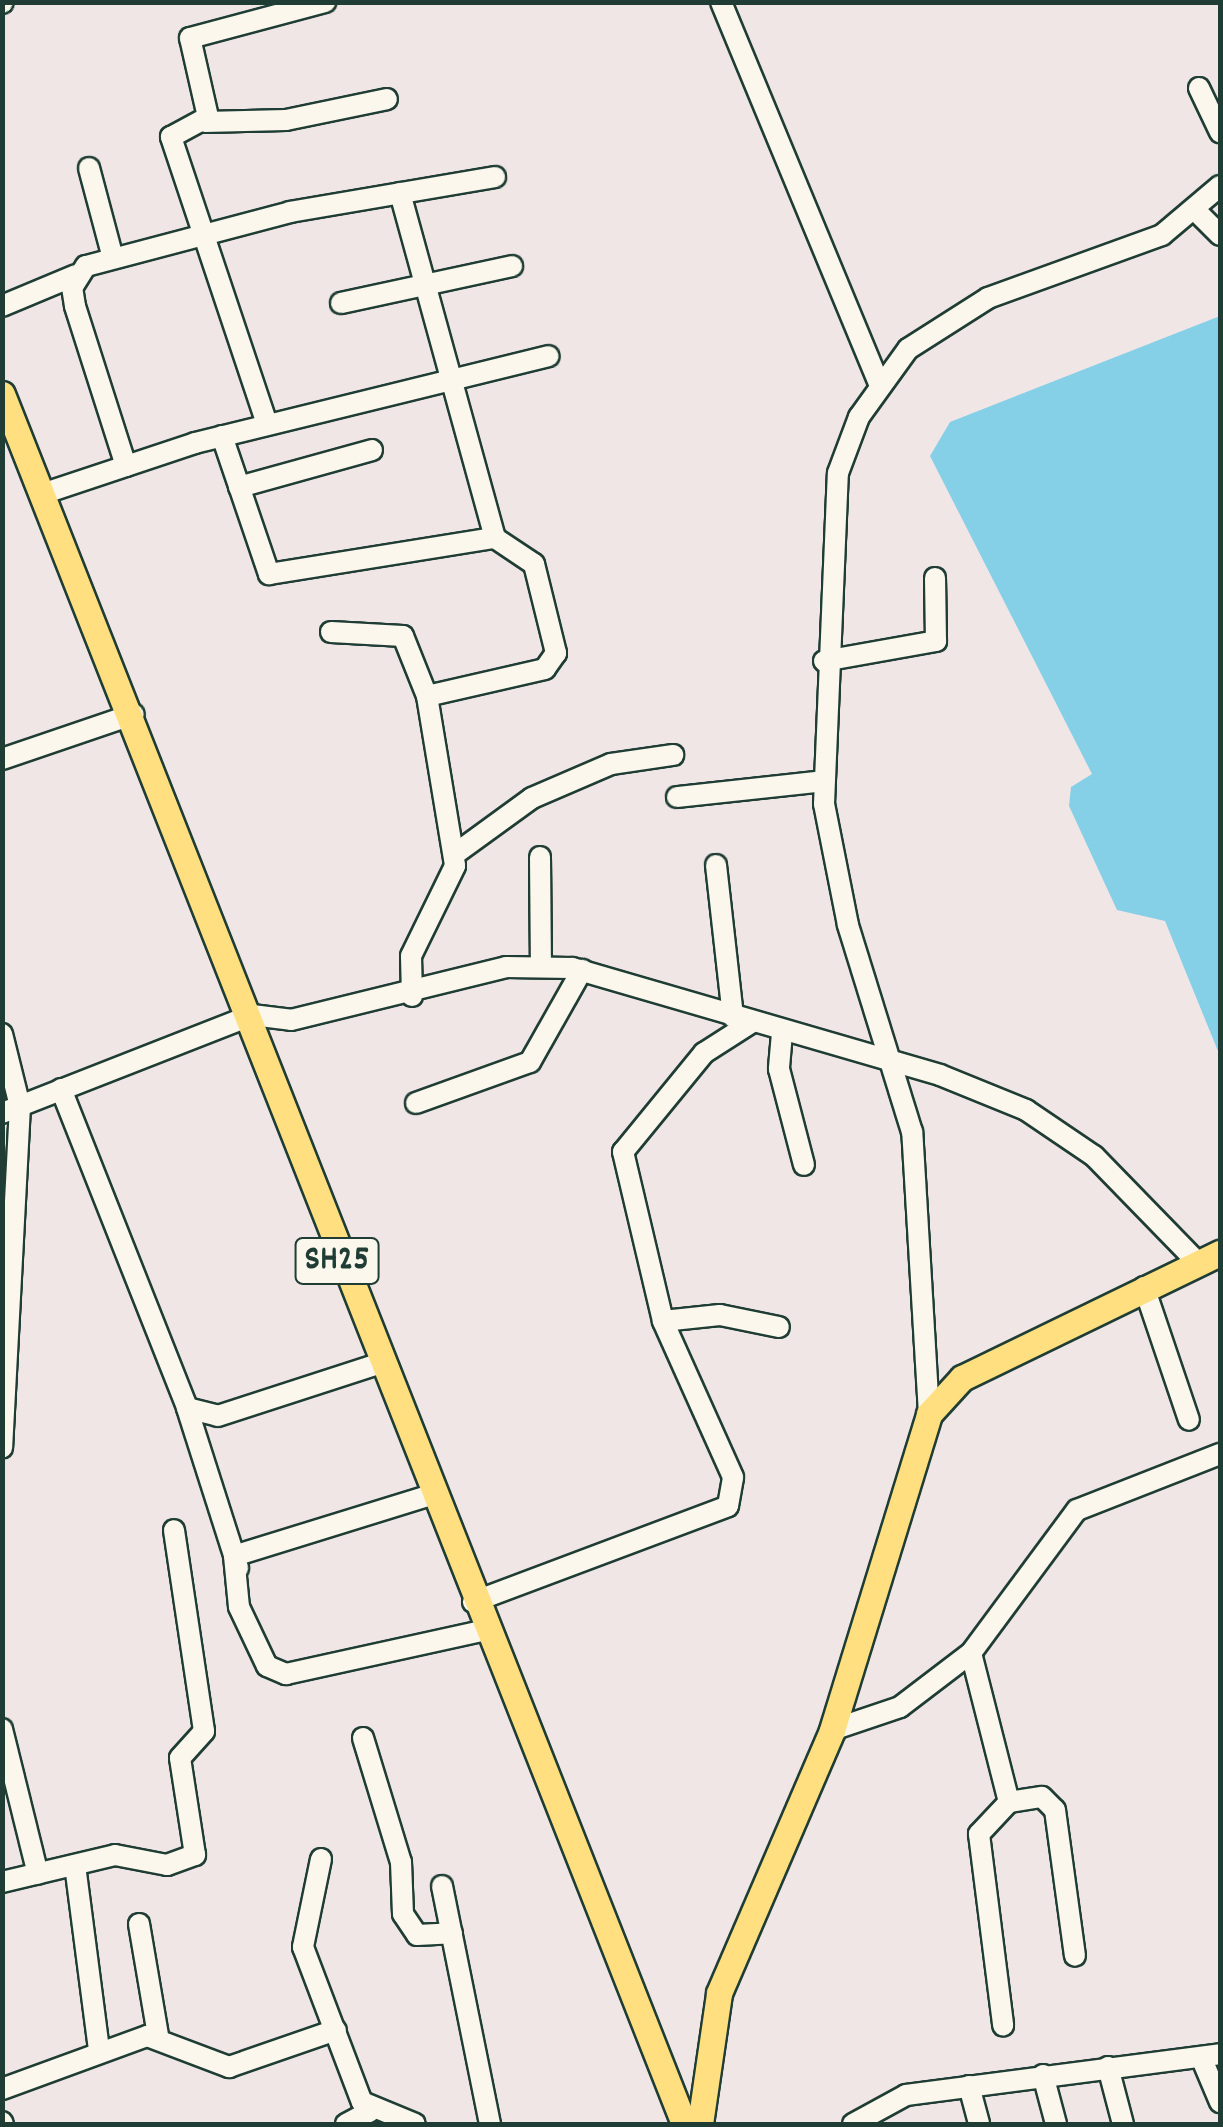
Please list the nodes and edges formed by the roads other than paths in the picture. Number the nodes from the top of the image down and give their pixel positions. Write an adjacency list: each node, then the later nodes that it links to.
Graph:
1 (325, 2): 5 (street)
2 (722, 2): 22 (street)
3 (1198, 88): 6 (street)
4 (387, 98): 5 (street)
5 (204, 122): 13 (street)
6 (1220, 132)
7 (89, 168): 14 (street)
8 (495, 177): 10 (street)
9 (1220, 186): 11 (street)
10 (400, 192): 13 (street); 17 (street)
11 (1196, 211): 12 (street); 22 (street)
12 (1220, 235)
13 (209, 240): 14 (street); 24 (street)
14 (114, 258): 16 (street)
15 (512, 266): 17 (street)
16 (76, 274): 19 (street); 27 (street)
17 (425, 288): 18 (street); 21 (street)
18 (342, 303)
19 (2, 306)
20 (548, 356): 21 (street)
21 (450, 380): 24 (street); 30 (street)
22 (880, 385): 33 (street)
23 (2, 394): 29 (main road, SH25)
24 (267, 424): 25 (street)
25 (222, 436): 27 (street); 28 (street)
26 (372, 450): 28 (street)
27 (126, 466): 29 (street)
28 (238, 487): 30 (street)
29 (45, 493): 35 (main road, SH25)
30 (495, 538): 34 (street)
31 (935, 578): 33 (street)
32 (331, 632): 34 (street)
33 (824, 662): 38 (street)
34 (427, 696): 40 (street)
35 (134, 714): 37 (street); 46 (main road, SH25)
36 (673, 756): 40 (street)
37 (2, 759)
38 (824, 781): 39 (street); 50 (street)
39 (676, 797)
40 (455, 854): 45 (street)
41 (540, 857): 43 (street)
42 (716, 865): 47 (street)
43 (541, 966): 44 (street); 45 (street)
44 (582, 970): 47 (street); 52 (street)
45 (412, 996): 46 (street)
46 (252, 1015): 51 (street); 60 (main road, SH25)
47 (742, 1020): 48 (street); 57 (street)
48 (782, 1032): 50 (street); 54 (street)
49 (2, 1034): 53 (street)
50 (892, 1062): 55 (street); 62 (street)
51 (61, 1089): 53 (street); 61 (street)
52 (416, 1103)
53 (11, 1109): 59 (street)
54 (804, 1165)
55 (1209, 1258): 56 (main road)
56 (1144, 1287): 62 (main road); 63 (street)
57 (663, 1321): 58 (street); 71 (street)
58 (779, 1327)
59 (7, 1351): 64 (street)
60 (378, 1364): 61 (street); 67 (main road, SH25)
61 (188, 1408): 69 (street)
62 (928, 1414): 75 (main road)
63 (1189, 1420)
64 (3, 1440): 65 (street)
65 (2, 1448)
66 (1220, 1454): 73 (street)
67 (431, 1495): 69 (street); 71 (main road, SH25)
68 (174, 1530): 79 (street)
69 (234, 1556): 70 (street); 72 (street)
70 (242, 1583)
71 (473, 1602): 72 (main road, SH25)
72 (486, 1630): 100 (main road, SH25)
73 (971, 1653): 75 (street); 77 (street)
74 (2, 1730): 80 (street)
75 (832, 1730): 101 (main road)
76 (363, 1738): 84 (street)
77 (1009, 1802): 85 (street); 86 (street)
78 (322, 1859): 87 (street)
79 (75, 1864): 80 (street); 89 (street)
80 (38, 1874): 81 (street)
81 (2, 1882)
82 (442, 1886): 84 (street)
83 (139, 1924): 88 (street)
84 (452, 1933): 99 (street)
85 (1075, 1956)
86 (1003, 2025)
87 (336, 2030): 88 (street); 96 (street)
88 (158, 2035): 89 (street)
89 (99, 2050): 94 (street)
90 (1211, 2055): 91 (street); 95 (street)
91 (1108, 2067): 92 (street); 105 (street)
92 (1043, 2076): 93 (street); 104 (street)
93 (969, 2086): 102 (street); 103 (street)
94 (2, 2089)
95 (1220, 2102)
96 (370, 2111): 97 (street); 98 (street)
97 (346, 2124)
98 (414, 2124)
99 (490, 2124)
100 (684, 2124)
101 (700, 2124)
102 (853, 2124)
103 (979, 2124)
104 (1056, 2124)
105 (1123, 2124)

